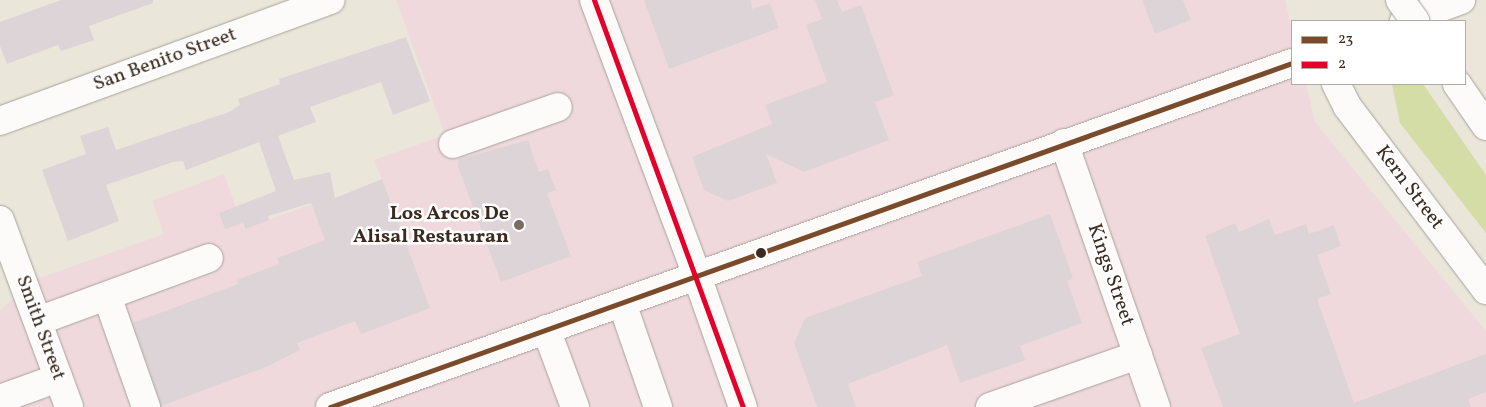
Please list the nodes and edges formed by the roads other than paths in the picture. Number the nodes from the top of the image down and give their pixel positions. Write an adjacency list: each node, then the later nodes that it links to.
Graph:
1 (331, 0): 11 (main road, San Benito Street)
2 (594, 0): 17 (main road)
3 (1400, 0): 6 (main road, bridge)
4 (1460, 0): 5 (main road)
5 (1407, 20)
6 (1414, 20)
7 (1291, 63): 13 (main road)
8 (1336, 85): 18 (main road, Kern Street)
9 (1459, 85): 12 (main road)
10 (558, 106): 14 (main road)
11 (0, 120)
12 (1486, 126)
13 (1064, 143): 17 (main road); 23 (main road, Kings Street)
14 (454, 144)
15 (0, 220): 21 (main road, Smith Street)
16 (210, 258): 19 (main road)
17 (697, 276): 20 (main road); 31 (main road)
18 (1486, 290)
19 (107, 296): 21 (main road); 28 (main road)
20 (622, 302): 22 (main road); 30 (main road)
21 (38, 322): 24 (main road, Smith Street)
22 (546, 329): 26 (main road); 29 (main road)
23 (1138, 355): 32 (main road); 33 (main road, Kings Street)
24 (58, 378): 25 (main road); 27 (main road, Smith Street)
25 (0, 399)
26 (334, 406)
27 (69, 407)
28 (146, 407)
29 (574, 407)
30 (658, 407)
31 (743, 407)
32 (990, 407)
33 (1156, 407)

